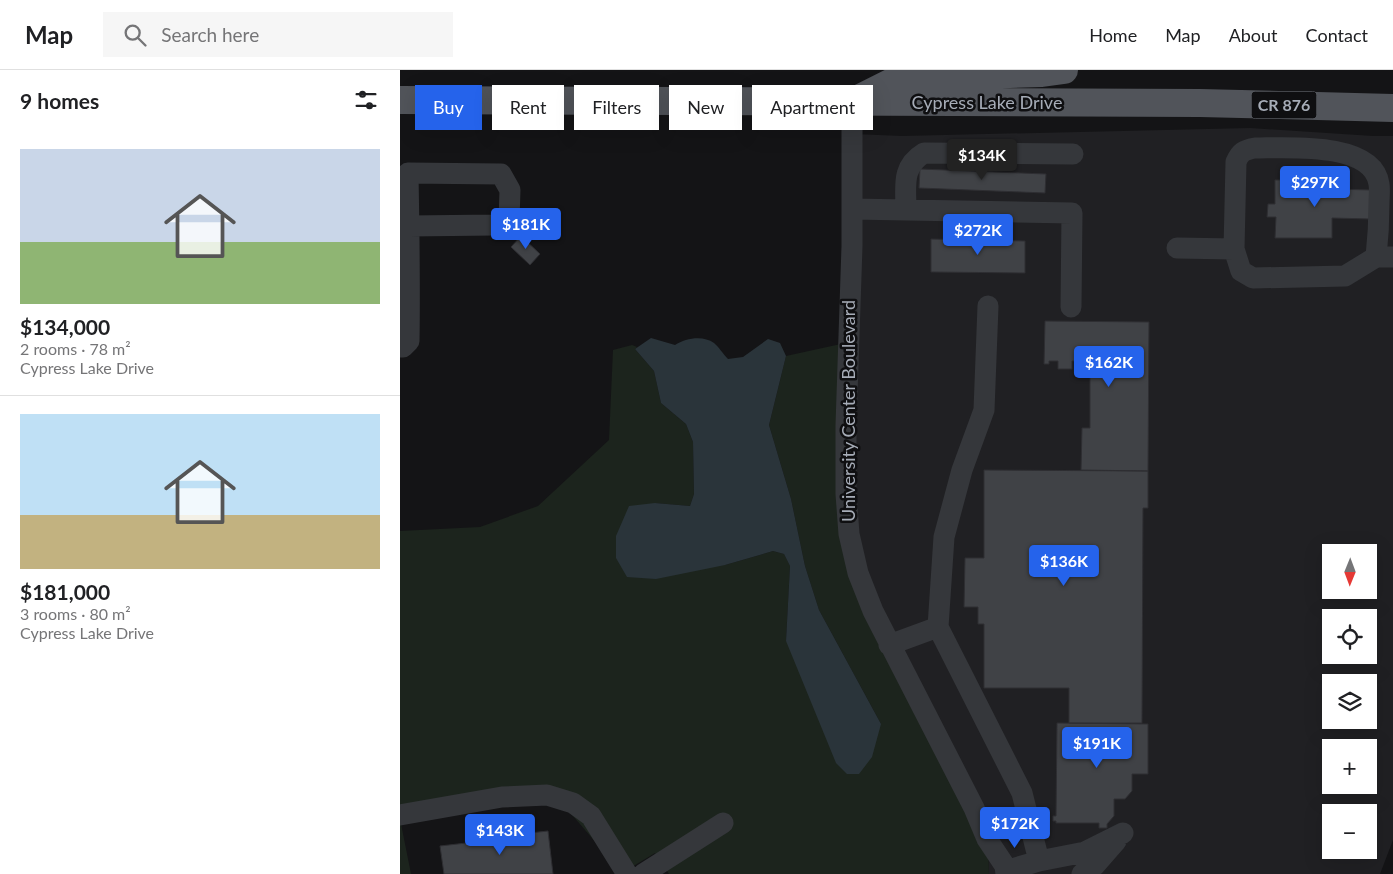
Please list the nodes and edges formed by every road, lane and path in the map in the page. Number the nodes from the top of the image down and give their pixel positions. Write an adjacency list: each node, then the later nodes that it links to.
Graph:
1 (1064, 70): 2 (main road)
2 (873, 92)
3 (400, 100): 4 (main road, Cypress Lake Drive / CR 876)
4 (752, 102)
5 (873, 102): 6 (main road, Cypress Lake Drive / CR 876)
6 (1393, 108)
7 (852, 130): 9 (street, University Center Boulevard)
8 (1073, 154): 10 (street)
9 (852, 210): 10 (street); 20 (street, University Center Boulevard)
10 (906, 210): 17 (street)
11 (409, 226): 11 (street); 15 (street)
12 (1177, 248): 13 (street)
13 (1234, 249): 14 (street); 14 (street)
14 (1385, 257)
15 (405, 259): 18 (street)
16 (988, 306): 19 (street)
17 (1071, 307)
18 (400, 347)
19 (938, 627): 20 (street); 24 (street)
20 (889, 645): 23 (street, University Center Boulevard)
21 (400, 815): 26 (street)
22 (723, 823): 27 (street)
23 (987, 839): 25 (street, University Center Boulevard); 28 (street, University Center Boulevard)
24 (1039, 861): 25 (street); 29 (street)
25 (1011, 872)
26 (627, 874)
27 (642, 874)
28 (991, 874)
29 (1082, 874)

